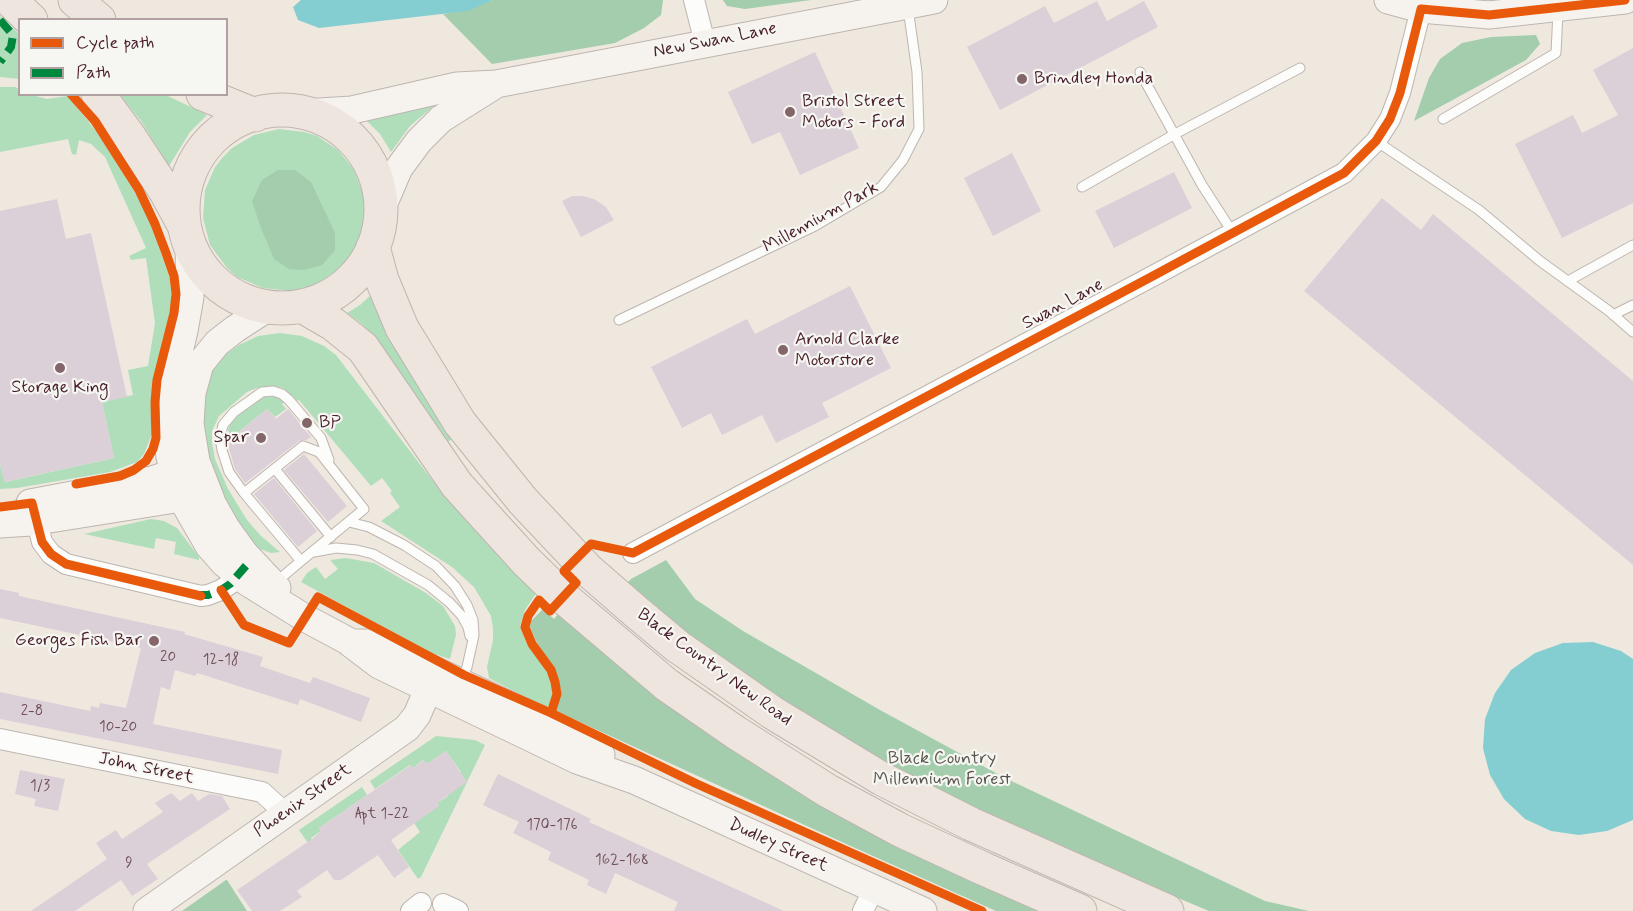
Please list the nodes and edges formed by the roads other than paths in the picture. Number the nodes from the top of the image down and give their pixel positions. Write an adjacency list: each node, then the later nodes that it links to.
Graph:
1 (10, 0): 10 (highway)
2 (75, 0): 11 (highway)
3 (694, 0): 12 (street)
4 (934, 0): 7 (main road, New Swan Lane)
5 (1388, 0): 9 (main road)
6 (1625, 0): 8 (main road)
7 (908, 5): 12 (main road, New Swan Lane); 34 (lane, Millennium Park)
8 (1558, 8): 9 (main road); 20 (lane)
9 (1420, 9): 22 (street, Swan Lane)
10 (29, 18)
11 (97, 18)
12 (705, 43): 15 (main road, New Swan Lane)
13 (1300, 68): 21 (lane)
14 (1140, 72): 21 (lane)
15 (496, 84): 18 (main road, New Swan Lane); 24 (main road, New Swan Lane)
16 (99, 96): 26 (highway)
17 (208, 96): 19 (highway)
18 (303, 113): 19 (highway); 24 (highway)
19 (255, 115): 26 (highway)
20 (1443, 119)
21 (1175, 134): 23 (lane); 25 (lane)
22 (1376, 141): 25 (street, Swan Lane); 29 (lane)
23 (1082, 187)
24 (381, 210): 28 (highway)
25 (1233, 233): 47 (street, Swan Lane)
26 (187, 234): 32 (highway); 36 (main road, Dudley Street)
27 (1633, 245): 29 (lane)
28 (374, 247): 31 (highway); 60 (highway, Black Country New Road)
29 (1568, 281): 33 (lane)
30 (1633, 305): 33 (lane)
31 (302, 306): 32 (highway); 59 (highway, Black Country New Road)
32 (269, 307): 36 (main road, Dudley Street)
33 (1613, 315): 35 (lane)
34 (619, 320)
35 (1633, 332)
36 (187, 462): 40 (main road, Dudley Street); 42 (main road); 49 (main road, Dudley Street)
37 (275, 469): 38 (lane); 39 (lane); 45 (lane)
38 (333, 470): 39 (lane); 43 (lane)
39 (244, 493): 48 (lane)
40 (183, 498): 42 (main road); 49 (main road, Dudley Street)
41 (0, 507): 42 (main road)
42 (34, 512): 44 (main road); 49 (street)
43 (349, 522): 45 (lane); 51 (lane)
44 (0, 524)
45 (331, 537): 46 (lane)
46 (312, 552): 48 (lane); 51 (lane)
47 (633, 553)
48 (301, 561): 50 (lane)
49 (244, 567): 50 (main road, Dudley Street)
50 (268, 588): 52 (main road, Dudley Street)
51 (473, 647): 53 (lane)
52 (432, 680): 53 (main road, Dudley Street); 55 (main road, Phoenix Street)
53 (457, 692): 56 (main road, Dudley Street)
54 (0, 739): 55 (street, John Street)
55 (285, 813): 57 (main road, Phoenix Street)
56 (868, 900): 58 (main road, Dudley Street)
57 (147, 911)
58 (923, 911)
59 (1080, 911)
60 (1167, 911)

